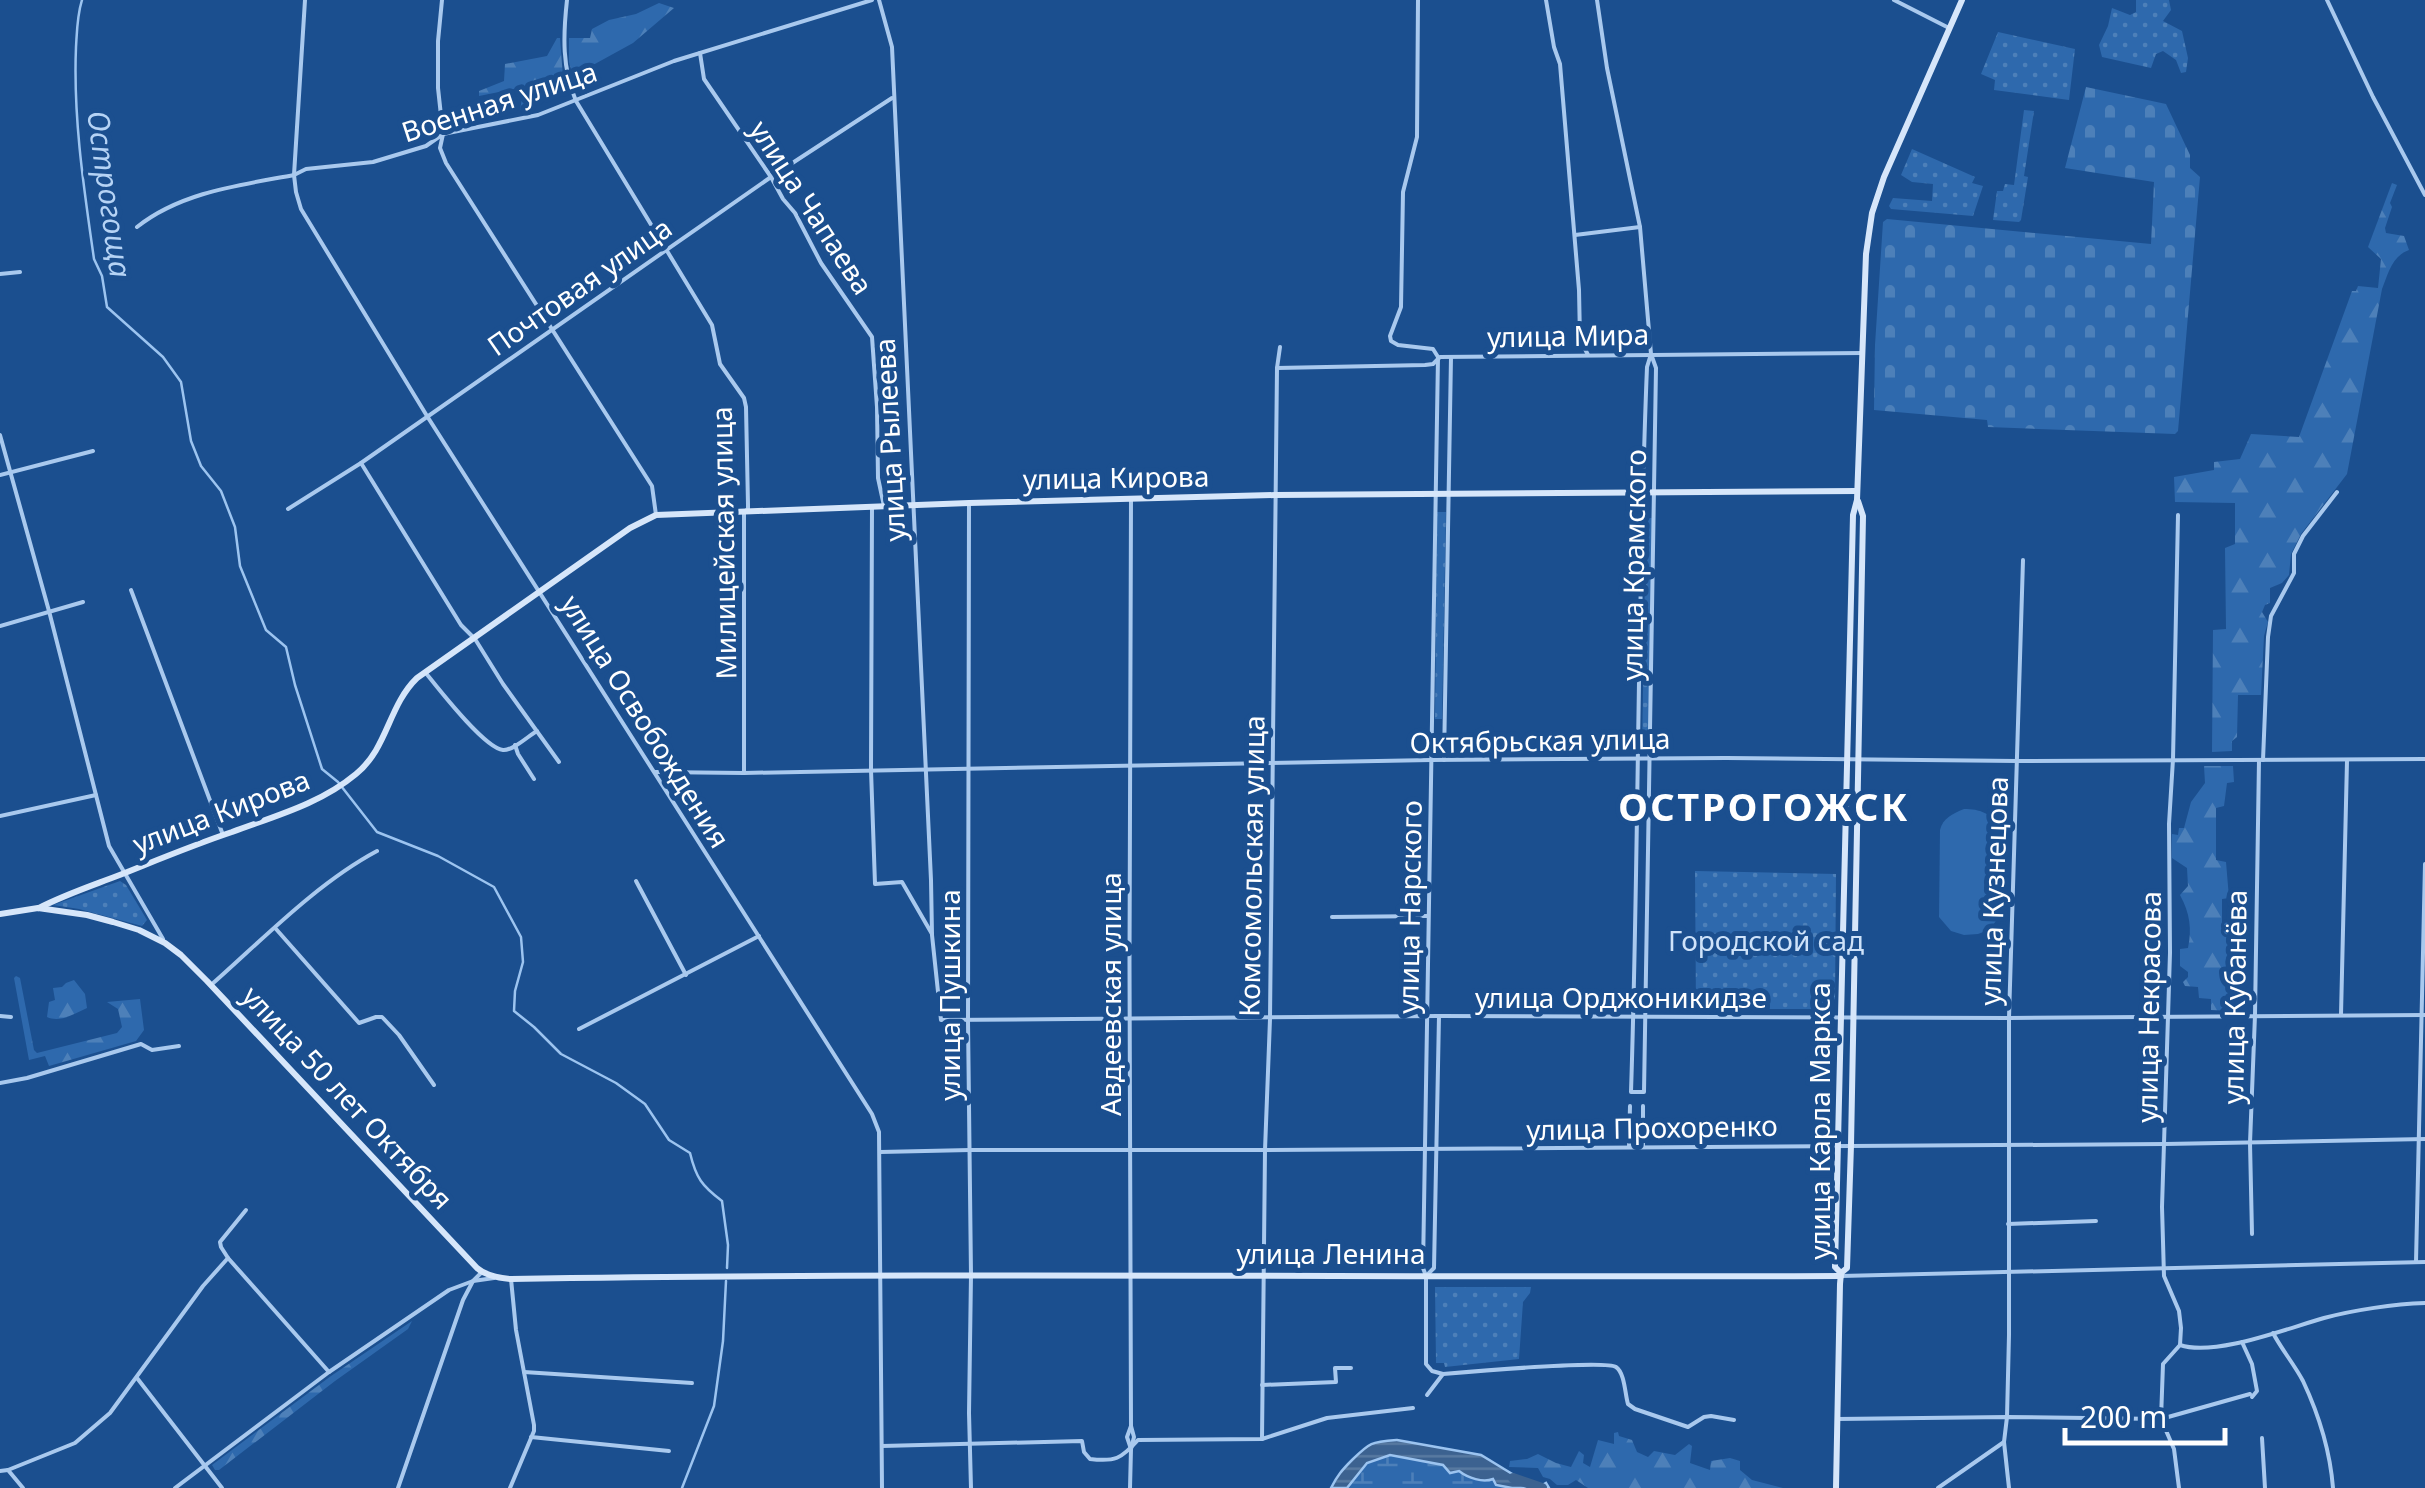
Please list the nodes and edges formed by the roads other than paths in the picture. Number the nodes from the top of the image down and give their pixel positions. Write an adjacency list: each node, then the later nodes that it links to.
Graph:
1 (305, 0): 16 (street, улица Освобождения)
2 (442, 0): 15 (street)
3 (567, 0): 14 (street, Милицейская улица)
4 (876, 0): 12 (street, Военная улица); 13 (street, улица Рылеева)
5 (1418, 0): 30 (street)
6 (1546, 0): 21 (street)
7 (1597, 0): 20 (street, улица Крамского)
8 (1894, 0): 11 (street)
9 (1962, 0): 11 (main road, улица Карла Маркса)
10 (2327, 0): 18 (street)
11 (1950, 28): 27 (main road, улица Карла Маркса)
12 (700, 53): 14 (street, Военная улица); 17 (street, улица Чапаева)
13 (894, 97): 17 (street, Почтовая улица); 49 (street, улица Рылеева)
14 (576, 101): 15 (street, Военная улица); 22 (street, Милицейская улица)
15 (444, 134): 16 (street, Военная улица); 25 (street)
16 (294, 175): 19 (street, Военная улица); 33 (street, улица Освобождения)
17 (771, 177): 22 (street, Почтовая улица); 48 (street, улица Чапаева)
18 (2425, 194)
19 (137, 227)
20 (1640, 228): 21 (street); 29 (street, улица Крамского)
21 (1574, 235): 28 (street)
22 (667, 249): 25 (street, Почтовая улица); 52 (street, Милицейская улица)
23 (20, 272): 24 (street)
24 (0, 274)
25 (552, 330): 33 (street, Почтовая улица); 53 (street)
26 (1280, 347): 32 (street, Комсомольская улица)
27 (1863, 353): 29 (street, улица Мира); 45 (main road, улица Карла Маркса)
28 (1588, 354): 29 (street, улица Мира); 31 (street, улица Мира)
29 (1651, 354): 40 (street, улица Крамского); 41 (street, улица Крамского)
30 (1438, 357): 31 (street, улица Мира); 32 (street, улица Мира); 43 (street, улица Нарского)
31 (1450, 357): 44 (street)
32 (1277, 368): 42 (street, Комсомольская улица)
33 (428, 416): 36 (street, Почтовая улица); 57 (street, улица Освобождения)
34 (0, 435): 37 (street, улица 50 лет Октября)
35 (93, 452): 37 (street)
36 (361, 464): 51 (street, Почтовая улица); 61 (street)
37 (11, 473): 38 (street); 59 (street, улица 50 лет Октября)
38 (0, 475)
39 (2337, 492): 73 (street, улица Кубанёва)
40 (1642, 493): 41 (main road, улица Кирова); 44 (main road, улица Кирова); 65 (street, улица Крамского)
41 (1654, 493): 45 (main road, улица Кирова); 66 (street, улица Крамского)
42 (1275, 495): 43 (main road, улица Кирова); 46 (main road, улица Кирова); 77 (street, Комсомольская улица)
43 (1435, 495): 44 (main road, улица Кирова); 71 (street, улица Нарского)
44 (1450, 495): 72 (street)
45 (1857, 496): 67 (main road, улица Карла Маркса); 68 (main road, улица Карла Маркса)
46 (1131, 498): 47 (main road, улица Кирова); 78 (street, Авдеевская улица)
47 (970, 503): 49 (main road, улица Кирова); 80 (street, улица Пушкина)
48 (884, 506): 49 (main road, улица Кирова); 50 (main road, улица Кирова)
49 (912, 506): 81 (street, улица Рылеева)
50 (872, 507): 52 (main road, улица Кирова); 79 (street)
51 (288, 509)
52 (744, 512): 53 (main road, улица Кирова); 83 (street, Милицейская улица)
53 (656, 515): 57 (main road, улица Кирова)
54 (2178, 515): 69 (street, улица Некрасова)
55 (2023, 560): 74 (street, улица Кузнецова)
56 (131, 590): 87 (street)
57 (540, 591): 61 (main road, улица Кирова); 82 (street, улица Освобождения)
58 (83, 602): 59 (street)
59 (49, 611): 60 (street); 85 (street, улица 50 лет Октября)
60 (0, 626)
61 (475, 639): 62 (main road, улица Кирова); 63 (street)
62 (425, 672): 64 (street); 87 (main road, улица Кирова)
63 (537, 730): 64 (street); 76 (street)
64 (515, 745): 84 (street)
65 (1639, 759): 66 (street, Октябрьская улица); 72 (street, Октябрьская улица); 94 (street, улица Крамского)
66 (1650, 759): 67 (street, Октябрьская улица); 95 (street, улица Крамского)
67 (1848, 759): 68 (street, Октябрьская улица); 88 (main road, улица Карла Маркса)
68 (1858, 759): 74 (street, Октябрьская улица); 89 (main road, улица Карла Маркса)
69 (2173, 759): 73 (street, Октябрьская улица); 74 (street, Октябрьская улица); 119 (street, улица Некрасова)
70 (2425, 759): 75 (street, Октябрьская улица)
71 (1431, 760): 72 (street, Октябрьская улица); 77 (street, Октябрьская улица); 99 (street, улица Нарского)
72 (1444, 760)
73 (2261, 760): 75 (street, Октябрьская улица); 106 (street, улица Кубанёва)
74 (2017, 761): 118 (street, улица Кузнецова)
75 (2348, 761): 107 (street)
76 (559, 762)
77 (1272, 764): 78 (street, Октябрьская улица); 121 (street, Комсомольская улица)
78 (1129, 768): 80 (street, Октябрьская улица); 120 (street, Авдеевская улица)
79 (871, 770): 81 (street, Октябрьская улица); 83 (street, Октябрьская улица); 101 (street)
80 (970, 770): 81 (street, Октябрьская улица); 122 (street, улица Пушкина)
81 (926, 771): 101 (street, улица Рылеева)
82 (655, 772): 83 (street, Октябрьская улица); 102 (street, улица Освобождения)
83 (744, 773)
84 (534, 779)
85 (96, 794): 86 (street); 92 (street, улица 50 лет Октября)
86 (0, 816)
87 (224, 834): 92 (main road, улица Кирова)
88 (1845, 848): 89 (main road); 115 (main road, улица Карла Маркса)
89 (1857, 848): 116 (main road, улица Карла Маркса)
90 (376, 851): 100 (street)
91 (2425, 864): 108 (street)
92 (124, 873): 96 (main road, улица Кирова); 103 (street, улица 50 лет Октября)
93 (636, 881): 104 (street)
94 (1636, 898): 95 (street); 113 (street, улица Крамского)
95 (1646, 898): 114 (street, улица Крамского)
96 (38, 908): 97 (main road, улица 50 лет Октября); 103 (main road, улица 50 лет Октября)
97 (0, 914)
98 (1332, 916): 99 (street)
99 (1428, 916): 111 (street, улица Нарского)
100 (276, 929): 105 (street); 126 (street)
101 (932, 934): 117 (street, улица Рылеева)
102 (759, 936): 104 (street); 142 (street, улица Освобождения)
103 (165, 943): 105 (main road, улица 50 лет Октября)
104 (686, 974): 123 (street)
105 (211, 985): 150 (main road, улица 50 лет Октября)
106 (2255, 1015): 107 (street, улица Орджоникидзе); 119 (street, улица Орджоникидзе); 130 (street, улица Кубанёва)
107 (2341, 1015): 108 (street, улица Орджоникидзе)
108 (2424, 1015): 129 (street)
109 (0, 1016): 110 (street)
110 (12, 1016)
111 (1427, 1016): 112 (street, улица Орджоникидзе); 121 (street, улица Орджоникидзе); 137 (street, улица Нарского)
112 (1440, 1016): 113 (street, улица Орджоникидзе); 138 (street, улица Нарского)
113 (1633, 1017): 114 (street, улица Орджоникидзе); 114 (street, улица Крамского)
114 (1645, 1017): 115 (street, улица Орджоникидзе)
115 (1841, 1017): 116 (street, улица Орджоникидзе); 132 (main road, улица Карла Маркса)
116 (1854, 1017): 118 (street, улица Орджоникидзе); 133 (main road, улица Карла Маркса)
117 (939, 1018): 122 (street, улица Орджоникидзе)
118 (2009, 1018): 119 (street, улица Орджоникидзе); 134 (street, улица Кузнецова)
119 (2168, 1018): 131 (street, улица Некрасова)
120 (1131, 1019): 121 (street, улица Орджоникидзе); 122 (street, улица Орджоникидзе); 141 (street, Авдеевская улица)
121 (1270, 1019): 140 (street, Комсомольская улица)
122 (968, 1022): 139 (street, улица Пушкина)
123 (579, 1029)
124 (180, 1046): 125 (street)
125 (0, 1083)
126 (434, 1086)
127 (1630, 1106): 135 (street)
128 (1644, 1106): 136 (street)
129 (2422, 1139): 130 (street, улица Прохоренко); 148 (street)
130 (2250, 1142): 131 (street, улица Прохоренко); 146 (street, улица Кубанёва)
131 (2165, 1144): 134 (street, улица Прохоренко); 151 (street, улица Некрасова)
132 (1838, 1145): 133 (street, улица Прохоренко); 136 (street, улица Прохоренко); 156 (main road, улица Карла Маркса)
133 (1851, 1145): 134 (street, улица Прохоренко); 156 (main road, улица Карла Маркса)
134 (2010, 1145): 145 (street, улица Кузнецова)
135 (1629, 1147): 136 (street, улица Прохоренко); 138 (street, улица Прохоренко)
136 (1644, 1147)
137 (1425, 1149): 138 (street, улица Прохоренко); 140 (street, улица Прохоренко); 158 (street, улица Нарского)
138 (1437, 1149): 158 (street, улица Нарского)
139 (970, 1150): 141 (street, улица Прохоренко); 142 (street, улица Прохоренко); 155 (street, улица Пушкина)
140 (1265, 1150): 141 (street, улица Прохоренко); 154 (street, Комсомольская улица)
141 (1131, 1151): 157 (street, Авдеевская улица)
142 (879, 1152): 159 (street, улица Освобождения)
143 (246, 1210): 147 (street)
144 (2096, 1221): 145 (street)
145 (2008, 1224): 153 (street, улица Кузнецова)
146 (2252, 1234)
147 (228, 1258): 168 (street); 171 (street)
148 (2416, 1262): 149 (street, улица Ленина); 151 (street, улица Ленина)
149 (2425, 1262)
150 (473, 1264): 152 (main road, улица 50 лет Октября); 162 (street)
151 (2163, 1269): 153 (street, улица Ленина); 166 (street, улица Некрасова)
152 (482, 1272): 160 (main road, улица 50 лет Октября); 162 (street)
153 (2008, 1273): 156 (street, улица Ленина); 176 (street, улица Кузнецова)
154 (1264, 1274): 157 (main road, улица Ленина); 158 (main road, улица Ленина); 173 (street, Комсомольская улица)
155 (971, 1275): 157 (main road, улица Ленина); 159 (main road, улица Ленина); 184 (street, улица Пушкина)
156 (1841, 1275): 158 (main road, улица Ленина); 177 (main road, улица Карла Маркса)
157 (1130, 1276): 186 (street, Авдеевская улица)
158 (1426, 1276): 170 (street, улица Нарского)
159 (881, 1277): 161 (main road, улица Ленина); 185 (street, улица Освобождения)
160 (499, 1278): 161 (main road, улица Ленина); 162 (street)
161 (511, 1280): 169 (street)
162 (472, 1281): 168 (street); 194 (street)
163 (2425, 1303): 164 (street)
164 (2273, 1333): 165 (street); 204 (street)
165 (2243, 1343): 166 (street); 178 (street)
166 (2180, 1344): 178 (street)
167 (1351, 1368): 173 (street)
168 (330, 1372): 188 (street)
169 (524, 1372): 172 (street); 180 (street)
170 (1443, 1374): 174 (street); 179 (street)
171 (137, 1378): 188 (street); 189 (street)
172 (692, 1383)
173 (1262, 1385): 182 (street, Комсомольская улица)
174 (1427, 1395)
175 (1412, 1408): 182 (street)
176 (2007, 1417): 177 (street); 178 (street); 183 (street, улица Кузнецова)
177 (1837, 1419): 199 (main road, улица Карла Маркса)
178 (2162, 1419): 202 (street)
179 (1734, 1420)
180 (531, 1437): 187 (street); 195 (street)
181 (2262, 1438): 203 (street)
182 (1262, 1439): 186 (street)
183 (2004, 1442): 200 (street); 201 (street, улица Кузнецова)
184 (970, 1443): 185 (street); 186 (street); 197 (street, улица Пушкина)
185 (882, 1446): 196 (street, улица Освобождения)
186 (1130, 1449): 198 (street, Авдеевская улица)
187 (669, 1451)
188 (205, 1464): 192 (street); 193 (street)
189 (8, 1470): 190 (street); 191 (street)
190 (0, 1471)
191 (22, 1488)
192 (175, 1488)
193 (222, 1488)
194 (398, 1488)
195 (510, 1488)
196 (882, 1488)
197 (970, 1488)
198 (1130, 1488)
199 (1836, 1488)
200 (1938, 1488)
201 (2009, 1488)
202 (2179, 1488)
203 (2265, 1488)
204 (2333, 1488)

